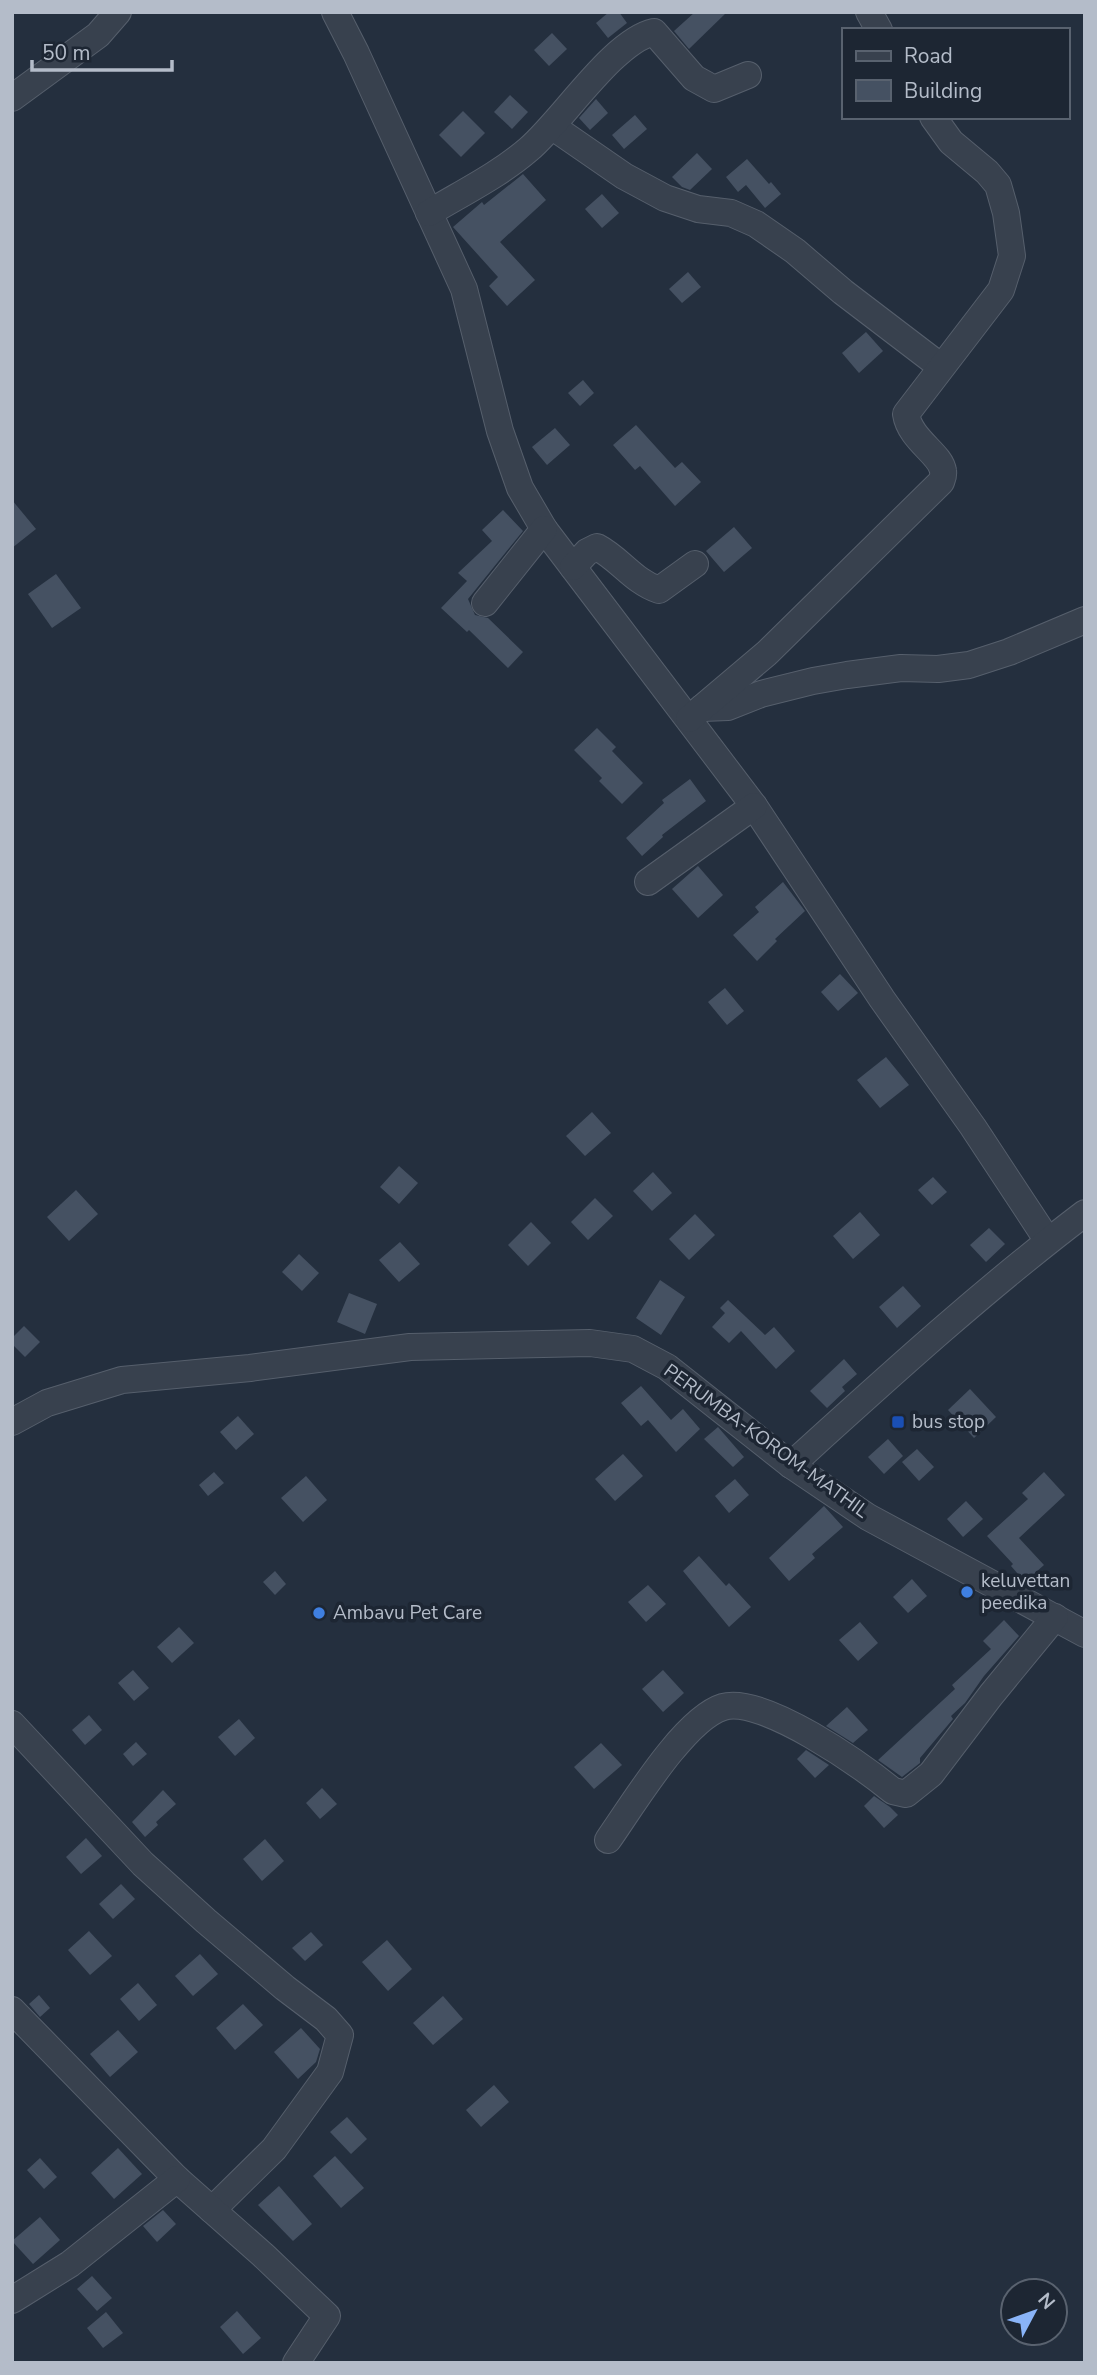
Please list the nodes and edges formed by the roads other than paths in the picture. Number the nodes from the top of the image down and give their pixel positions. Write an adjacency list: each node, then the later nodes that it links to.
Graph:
1 (118, 12): 6 (street)
2 (335, 12): 9 (street)
3 (869, 12): 4 (street)
4 (878, 28)
5 (748, 75): 8 (street)
6 (12, 97)
7 (934, 119): 10 (street)
8 (553, 127): 9 (street); 10 (street)
9 (429, 213): 11 (street)
10 (940, 366): 16 (street)
11 (544, 529): 13 (street); 14 (street)
12 (695, 564): 13 (street)
13 (573, 567): 16 (street)
14 (485, 603)
15 (1085, 620): 16 (street)
16 (696, 713): 17 (street)
17 (754, 806): 18 (street); 20 (street)
18 (648, 882)
19 (1085, 1213): 20 (street)
20 (1048, 1241): 22 (street)
21 (12, 1422): 22 (street, PERUMBA-KOROM-MATHIL)
22 (791, 1465): 23 (street, PERUMBA-KOROM-MATHIL)
23 (1055, 1617): 24 (street, PERUMBA-KOROM-MATHIL); 26 (street)
24 (1085, 1634)
25 (12, 1724): 29 (street)
26 (608, 1840)
27 (12, 2010): 28 (street)
28 (177, 2179): 29 (street); 30 (street)
29 (212, 2210): 31 (street)
30 (12, 2300)
31 (296, 2363)

